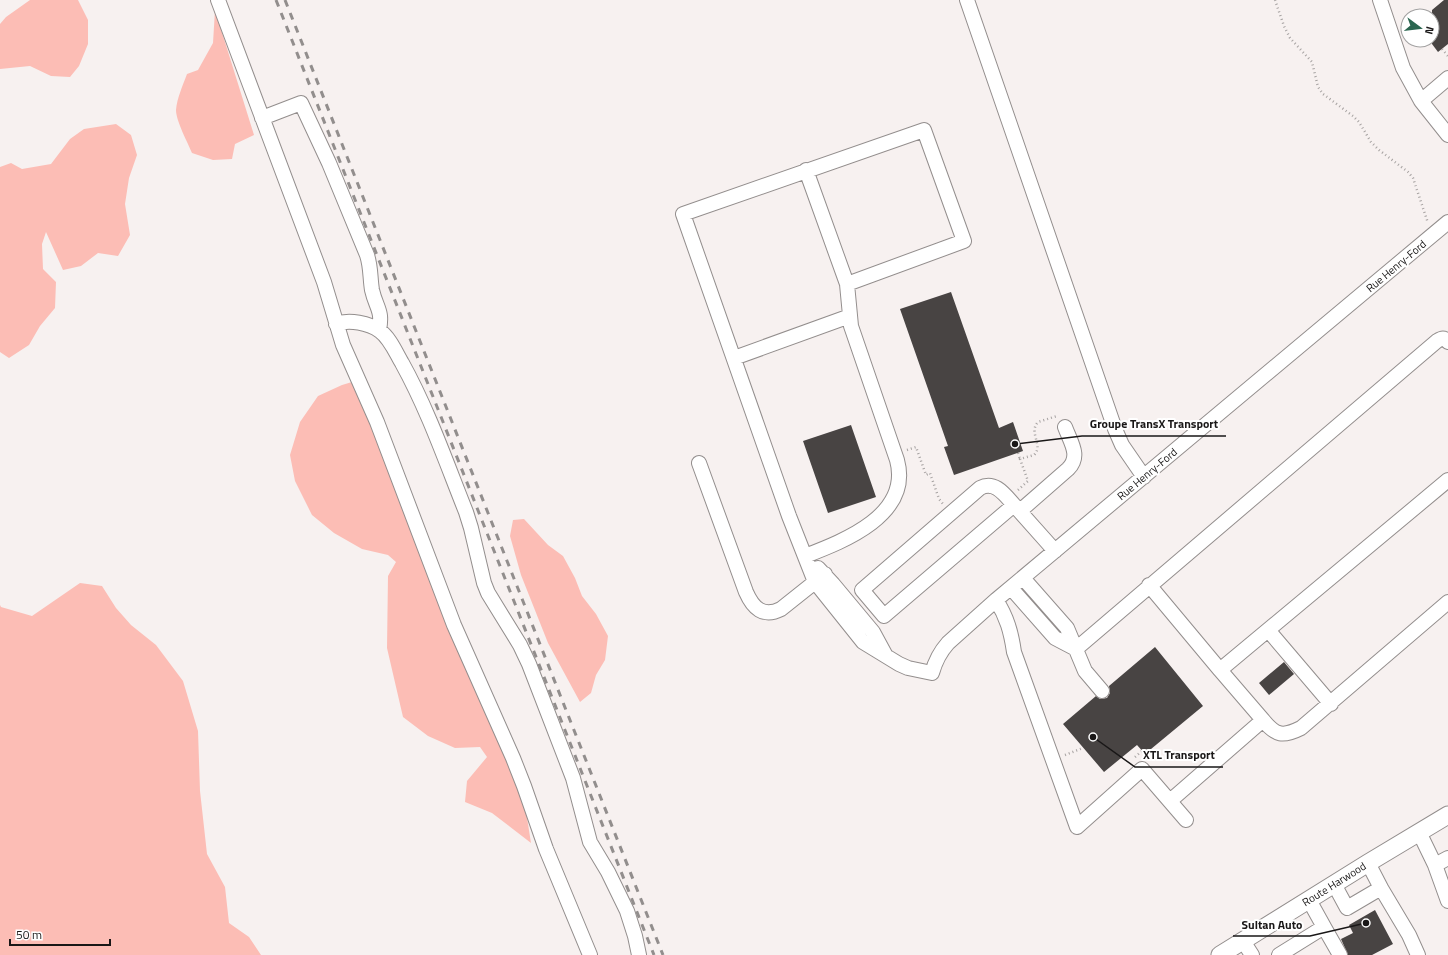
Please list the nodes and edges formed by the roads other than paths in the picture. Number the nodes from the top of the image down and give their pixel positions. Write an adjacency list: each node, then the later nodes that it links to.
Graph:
1 (218, 0): 6 (street)
2 (967, 0): 18 (street)
3 (1380, 0): 5 (street)
4 (1448, 78): 5 (street)
5 (1421, 102): 7 (street)
6 (262, 118): 12 (street); 13 (street)
7 (1448, 135)
8 (806, 170): 10 (street); 10 (street); 15 (street)
9 (1448, 222): 18 (street, Rue Henry-Ford)
10 (847, 284): 11 (street)
11 (850, 316): 15 (street); 22 (street)
12 (336, 324): 13 (street); 48 (street)
13 (379, 330): 49 (street)
14 (1448, 342): 25 (street)
15 (734, 358): 22 (street)
16 (1063, 422): 20 (street)
17 (699, 463): 23 (street)
18 (1144, 477): 21 (street, Rue Henry-Ford)
19 (1448, 480): 29 (street)
20 (1016, 504): 20 (street); 21 (street)
21 (1055, 551): 24 (street, Rue Henry-Ford)
22 (805, 556): 23 (street)
23 (820, 578): 27 (street, Rue Henry-Ford)
24 (1023, 578): 26 (street, Rue Henry-Ford); 30 (street)
25 (1149, 586): 30 (street); 31 (street)
26 (1011, 588): 27 (street, Rue Henry-Ford); 30 (street)
27 (996, 600): 35 (street)
28 (1448, 602): 33 (street)
29 (1268, 630): 31 (street); 33 (street)
30 (1076, 649): 32 (street)
31 (1220, 670): 34 (street)
32 (1102, 691)
33 (1330, 704): 34 (street)
34 (1263, 720): 35 (street)
35 (1170, 801): 37 (street)
36 (1448, 815): 38 (main road, Route Harwood)
37 (1186, 820)
38 (1419, 832): 40 (main road, Route Harwood); 41 (street)
39 (1448, 858): 41 (street)
40 (1368, 863): 42 (main road, Route Harwood); 43 (street)
41 (1435, 865): 44 (street)
42 (1334, 884): 43 (street); 45 (main road, Route Harwood)
43 (1381, 888): 53 (street)
44 (1447, 894)
45 (1308, 900): 46 (street); 47 (main road, Route Harwood)
46 (1324, 928): 51 (street); 52 (street)
47 (1248, 948): 50 (main road, Route Harwood)
48 (590, 955)
49 (639, 955)
50 (1220, 955)
51 (1279, 955)
52 (1340, 955)
53 (1418, 955)

